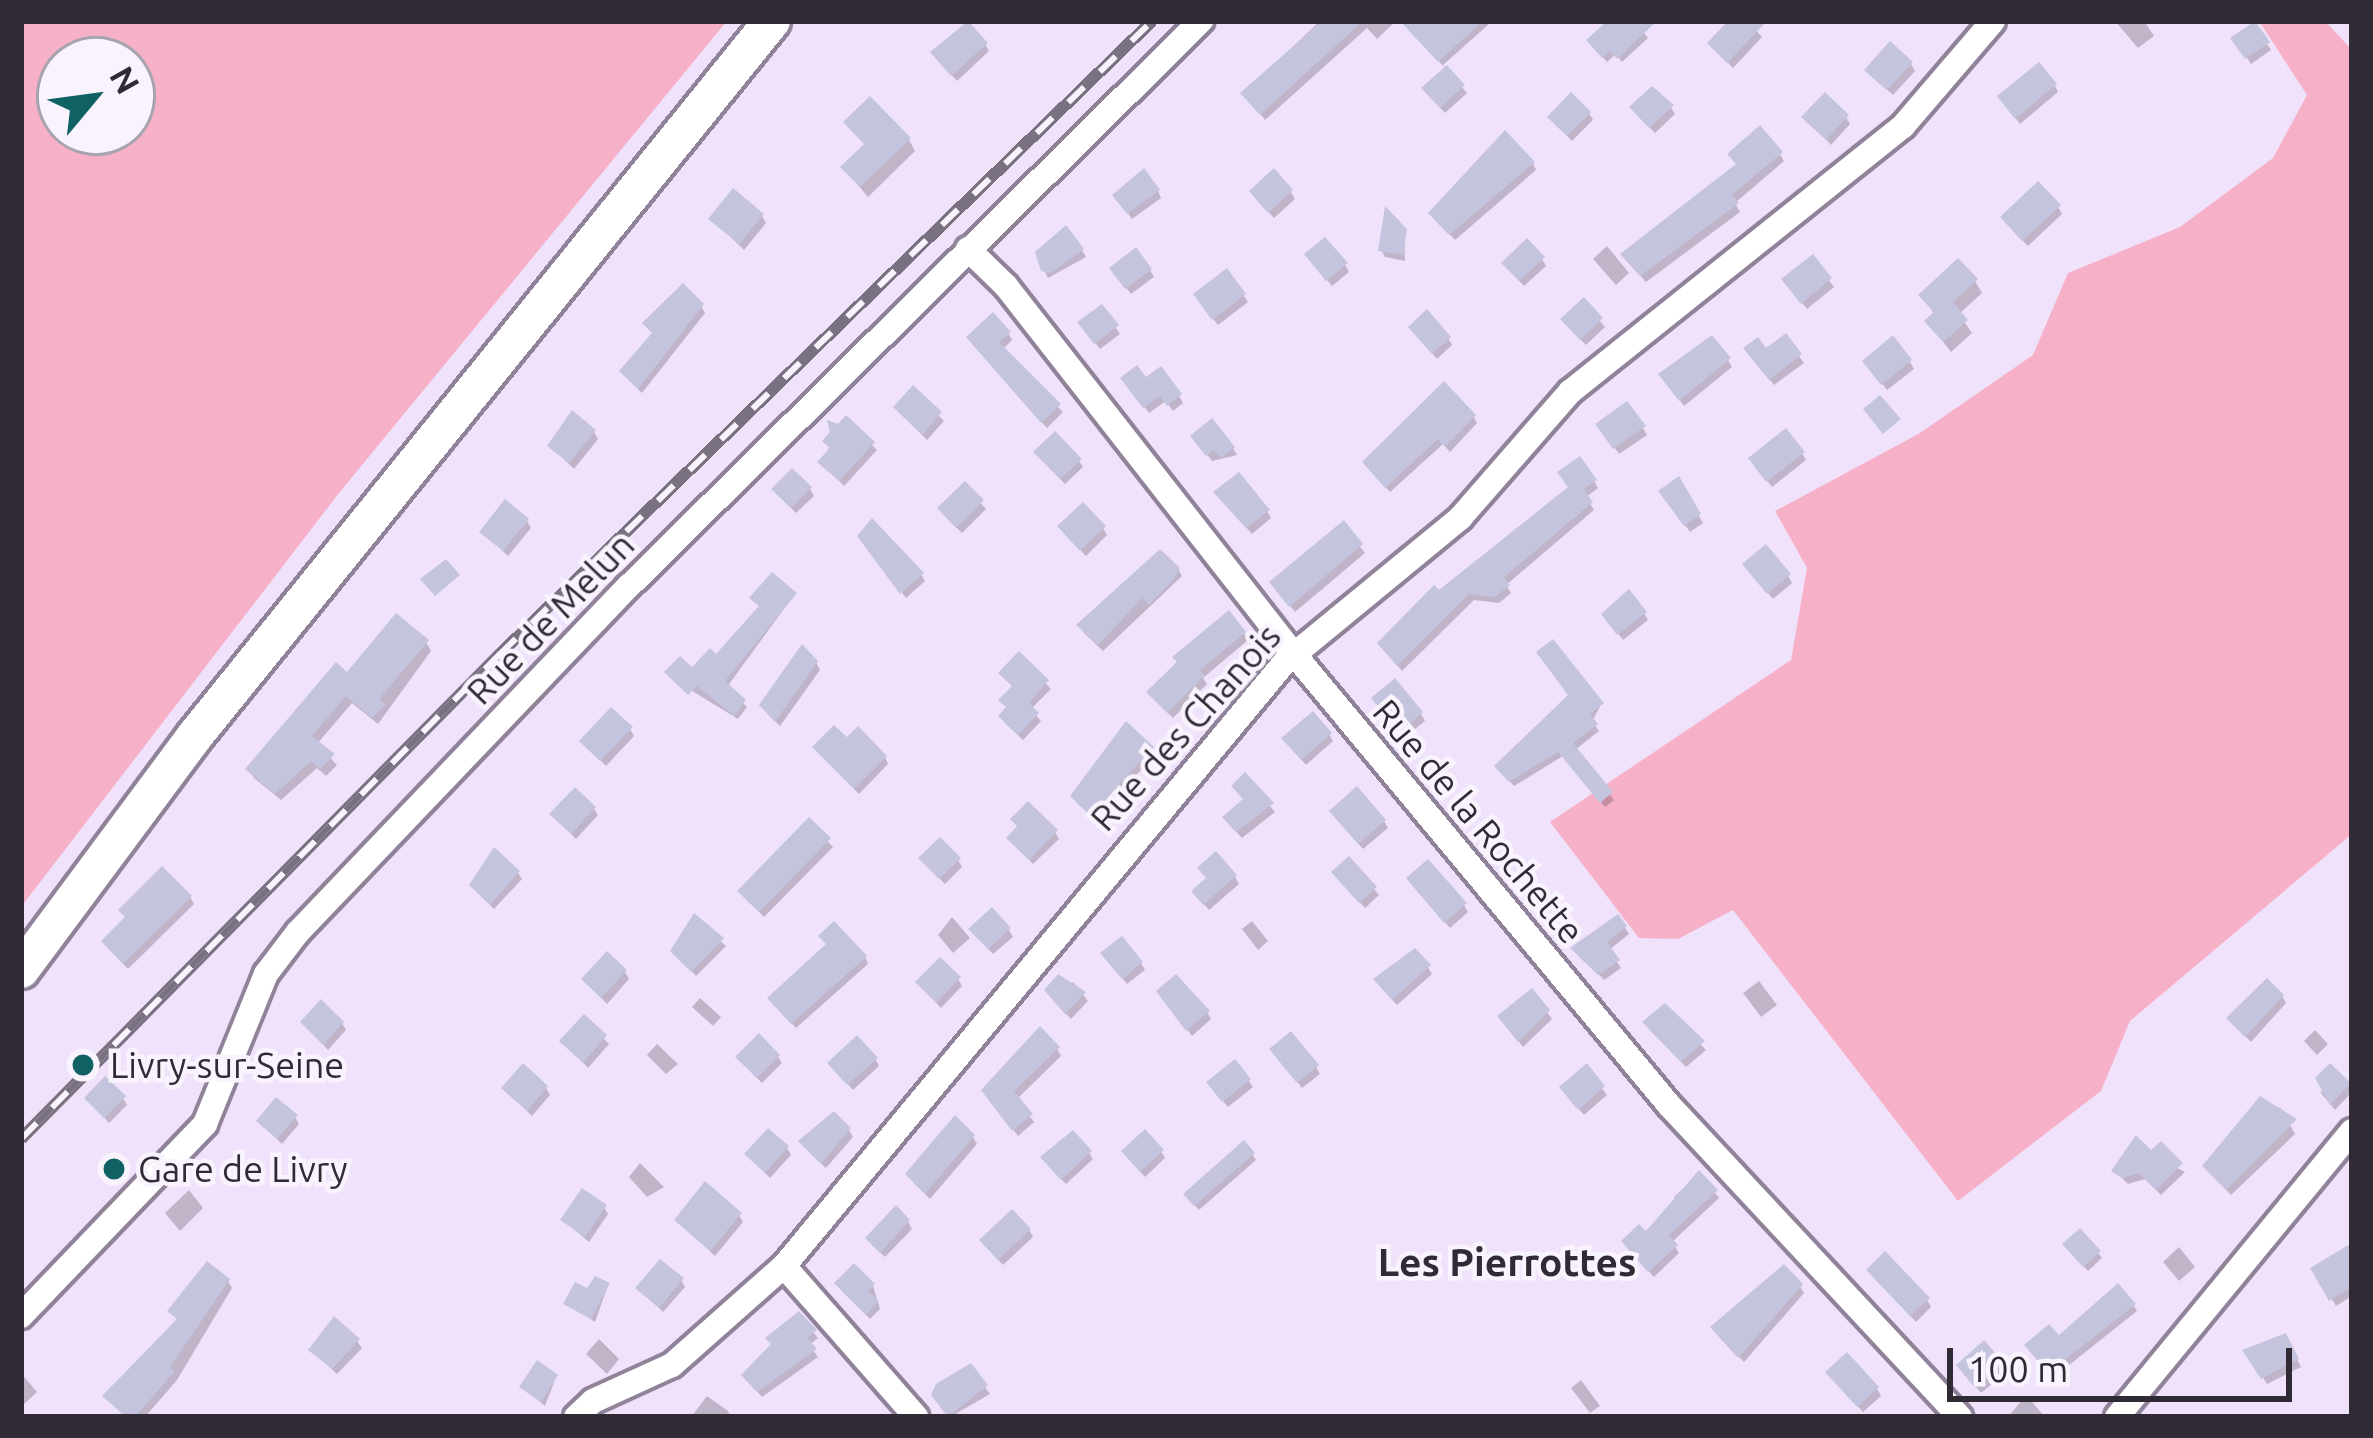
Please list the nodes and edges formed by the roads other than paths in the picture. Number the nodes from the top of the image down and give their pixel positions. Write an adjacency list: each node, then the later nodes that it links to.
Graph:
1 (772, 21): 6 (main road)
2 (1201, 21): 4 (street, Rue de Melun)
3 (1993, 21): 5 (street, Rue des Chanois)
4 (968, 249): 5 (street, Rue de la Rochette); 9 (street, Rue de Melun)
5 (1294, 654): 8 (street, Rue des Chanois); 12 (street, Rue de la Rochette)
6 (21, 970)
7 (2352, 1130): 13 (street)
8 (784, 1266): 10 (street, Rue des Chanois); 11 (street)
9 (21, 1316)
10 (576, 1417)
11 (916, 1417)
12 (1960, 1417)
13 (2117, 1417)

